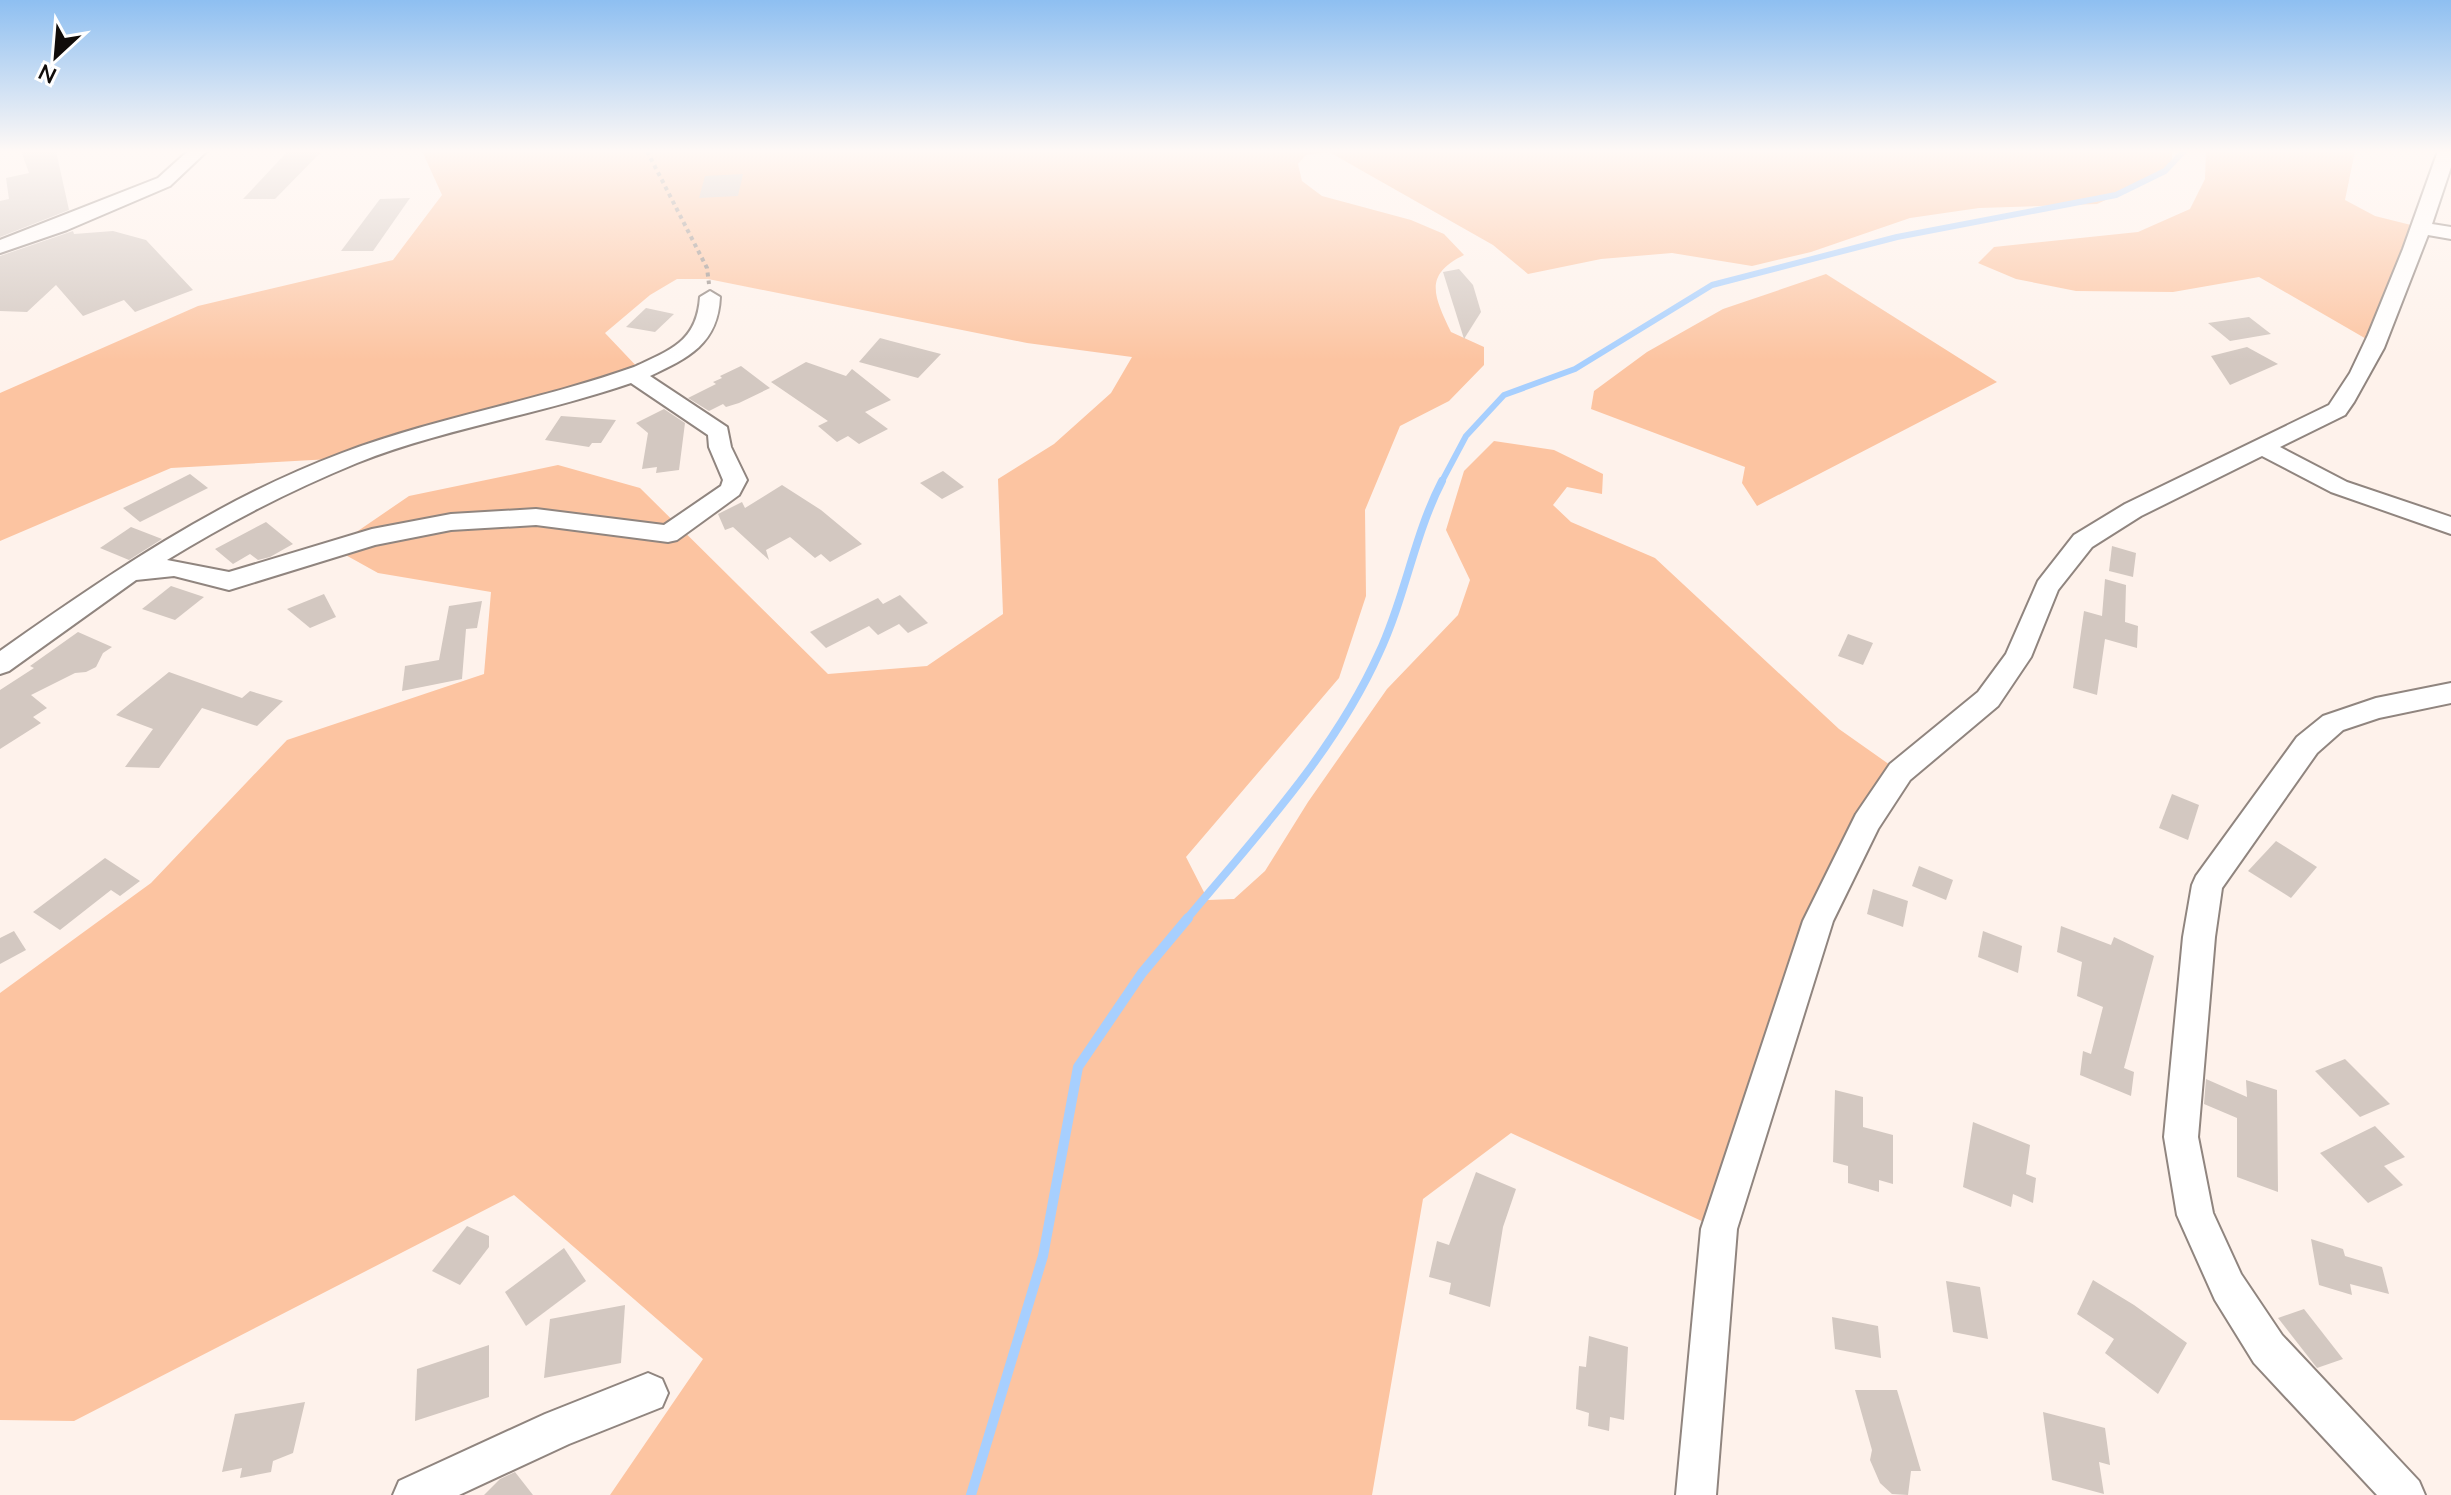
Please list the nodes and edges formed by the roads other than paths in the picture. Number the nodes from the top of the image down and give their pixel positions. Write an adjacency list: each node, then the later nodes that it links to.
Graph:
1 (72, 221): 5 (street)
2 (2425, 221): 3 (street)
3 (2423, 228): 4 (street); 8 (street)
4 (2451, 233)
5 (0, 247)
6 (710, 297): 7 (street)
7 (634, 375): 10 (street); 10 (street)
8 (2262, 447): 9 (street); 15 (street)
9 (2451, 526)
10 (128, 573): 11 (street)
11 (0, 664)
12 (2451, 693): 16 (street)
13 (648, 1393): 14 (street)
14 (413, 1495)
15 (1696, 1495)
16 (2405, 1495)

